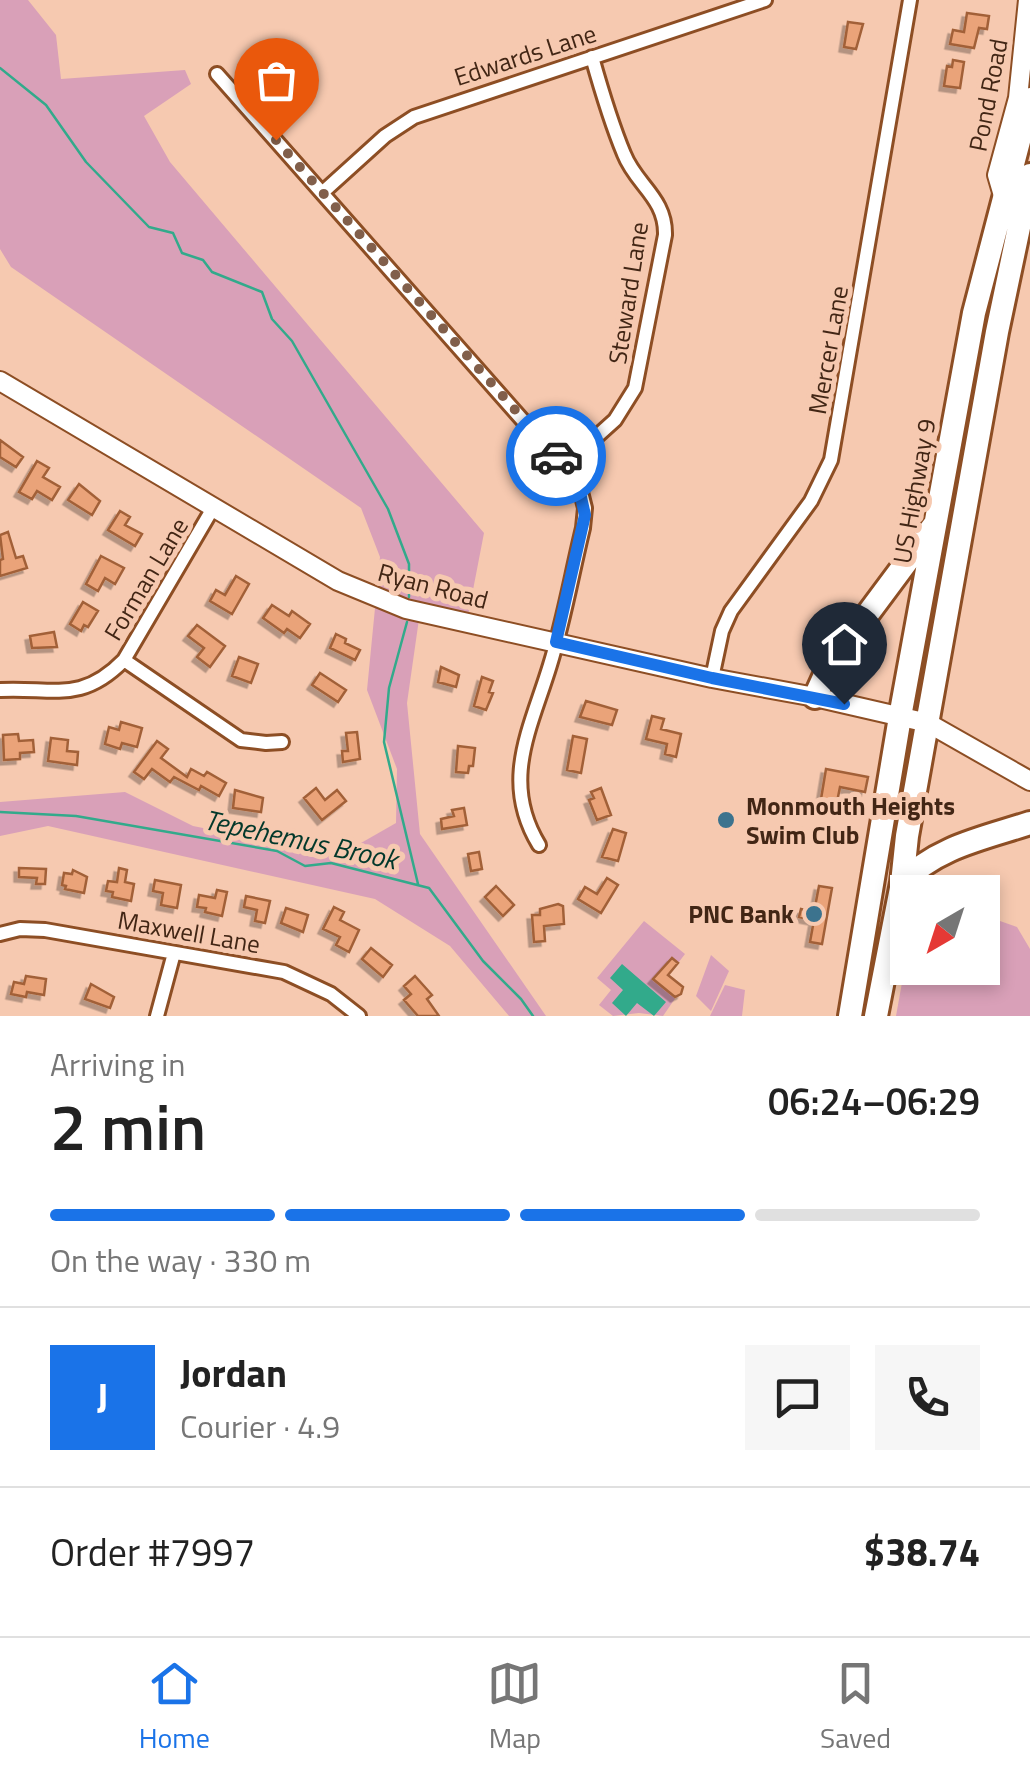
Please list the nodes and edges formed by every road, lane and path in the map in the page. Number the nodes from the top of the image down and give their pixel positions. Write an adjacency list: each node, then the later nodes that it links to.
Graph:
1 (765, 0): 4 (street, Edwards Lane)
2 (910, 0): 16 (street, Mercer Lane)
3 (1028, 0): 9 (street, Pond Road)
4 (592, 56): 8 (street, Edwards Lane); 11 (street, Steward Lane)
5 (217, 74): 8 (street)
6 (1030, 98): 9 (highway, US Highway 9)
7 (1030, 175): 20 (highway)
8 (322, 192): 11 (street)
9 (1004, 199): 13 (highway, US Highway 9)
10 (0, 381): 12 (street, Ryan Road)
11 (565, 466): 14 (street)
12 (213, 508): 14 (street, Ryan Road); 15 (street, Forman Lane)
13 (936, 522): 18 (highway); 19 (highway, US Highway 9)
14 (556, 642): 16 (street, Ryan Road); 24 (street)
15 (124, 660): 17 (street, Forman Lane); 21 (street)
16 (712, 678): 18 (street, Ryan Road)
17 (0, 690)
18 (815, 697): 19 (street, Ryan Road)
19 (900, 717): 20 (street, Ryan Road); 32 (highway, US Highway 9)
20 (928, 723): 22 (street, Ryan Road); 25 (highway)
21 (282, 742)
22 (1030, 781)
23 (1030, 823): 26 (highway)
24 (539, 845)
25 (903, 875)
26 (909, 875)
27 (0, 934): 29 (street, Maxwell Lane)
28 (890, 944): 33 (highway)
29 (174, 953): 30 (street); 31 (street, Maxwell Lane)
30 (157, 1016)
31 (359, 1016)
32 (850, 1016)
33 (876, 1016)

